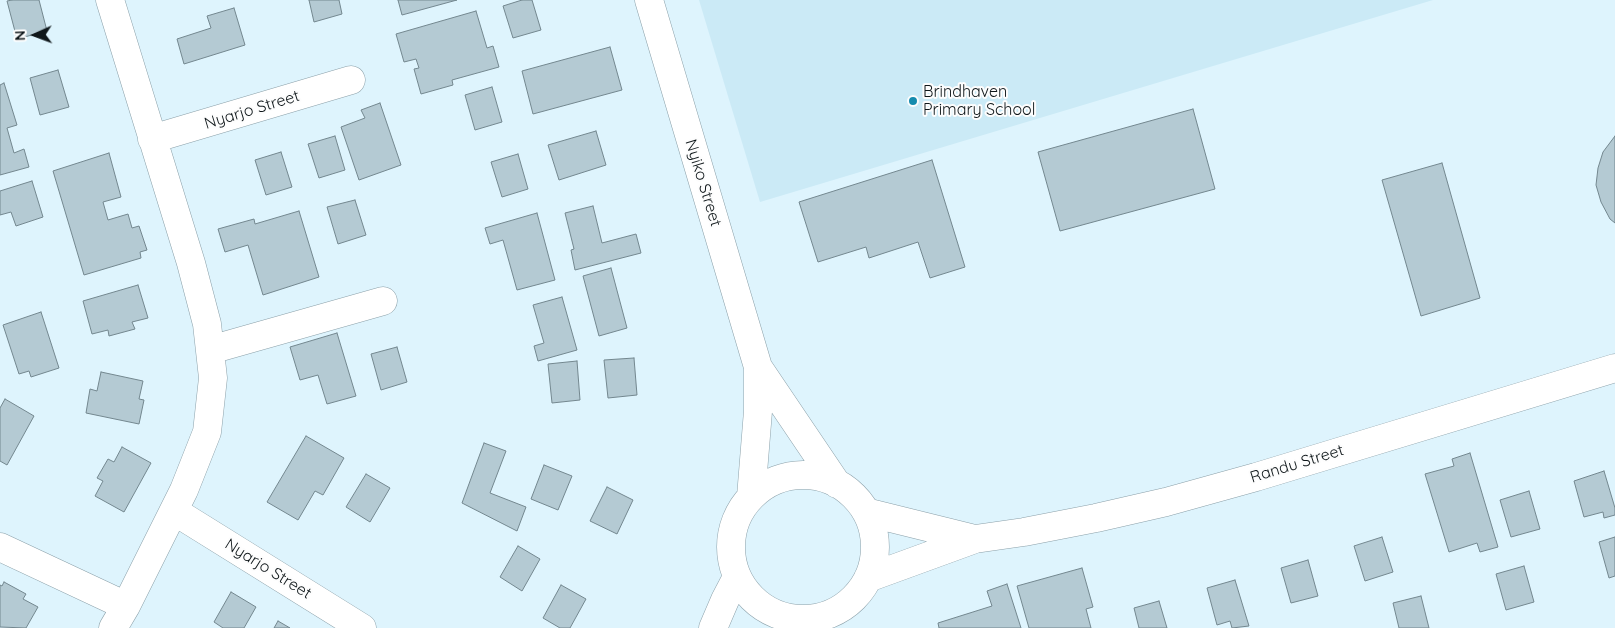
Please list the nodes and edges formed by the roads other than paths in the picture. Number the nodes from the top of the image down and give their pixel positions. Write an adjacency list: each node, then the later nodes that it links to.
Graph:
1 (110, 0): 4 (street)
2 (649, 0): 7 (street, Nyiko Street)
3 (351, 80): 4 (street, Nyarjo Street)
4 (152, 139): 6 (street)
5 (383, 301): 6 (street)
6 (210, 350): 11 (street)
7 (758, 367): 9 (street, Nyiko Street); 10 (street, Nyiko Street)
8 (1615, 368): 13 (street, Randu Street)
9 (838, 484): 10 (street); 12 (street)
10 (751, 496): 15 (street)
11 (174, 511): 17 (street); 19 (street, Nyarjo Street)
12 (866, 512): 13 (street, Randu Street); 16 (street)
13 (975, 539): 16 (street, Randu Street)
14 (0, 547): 17 (street)
15 (737, 577): 18 (street); 20 (street)
16 (868, 578): 18 (street)
17 (120, 617)
18 (785, 624)
19 (362, 628)
20 (713, 628)

